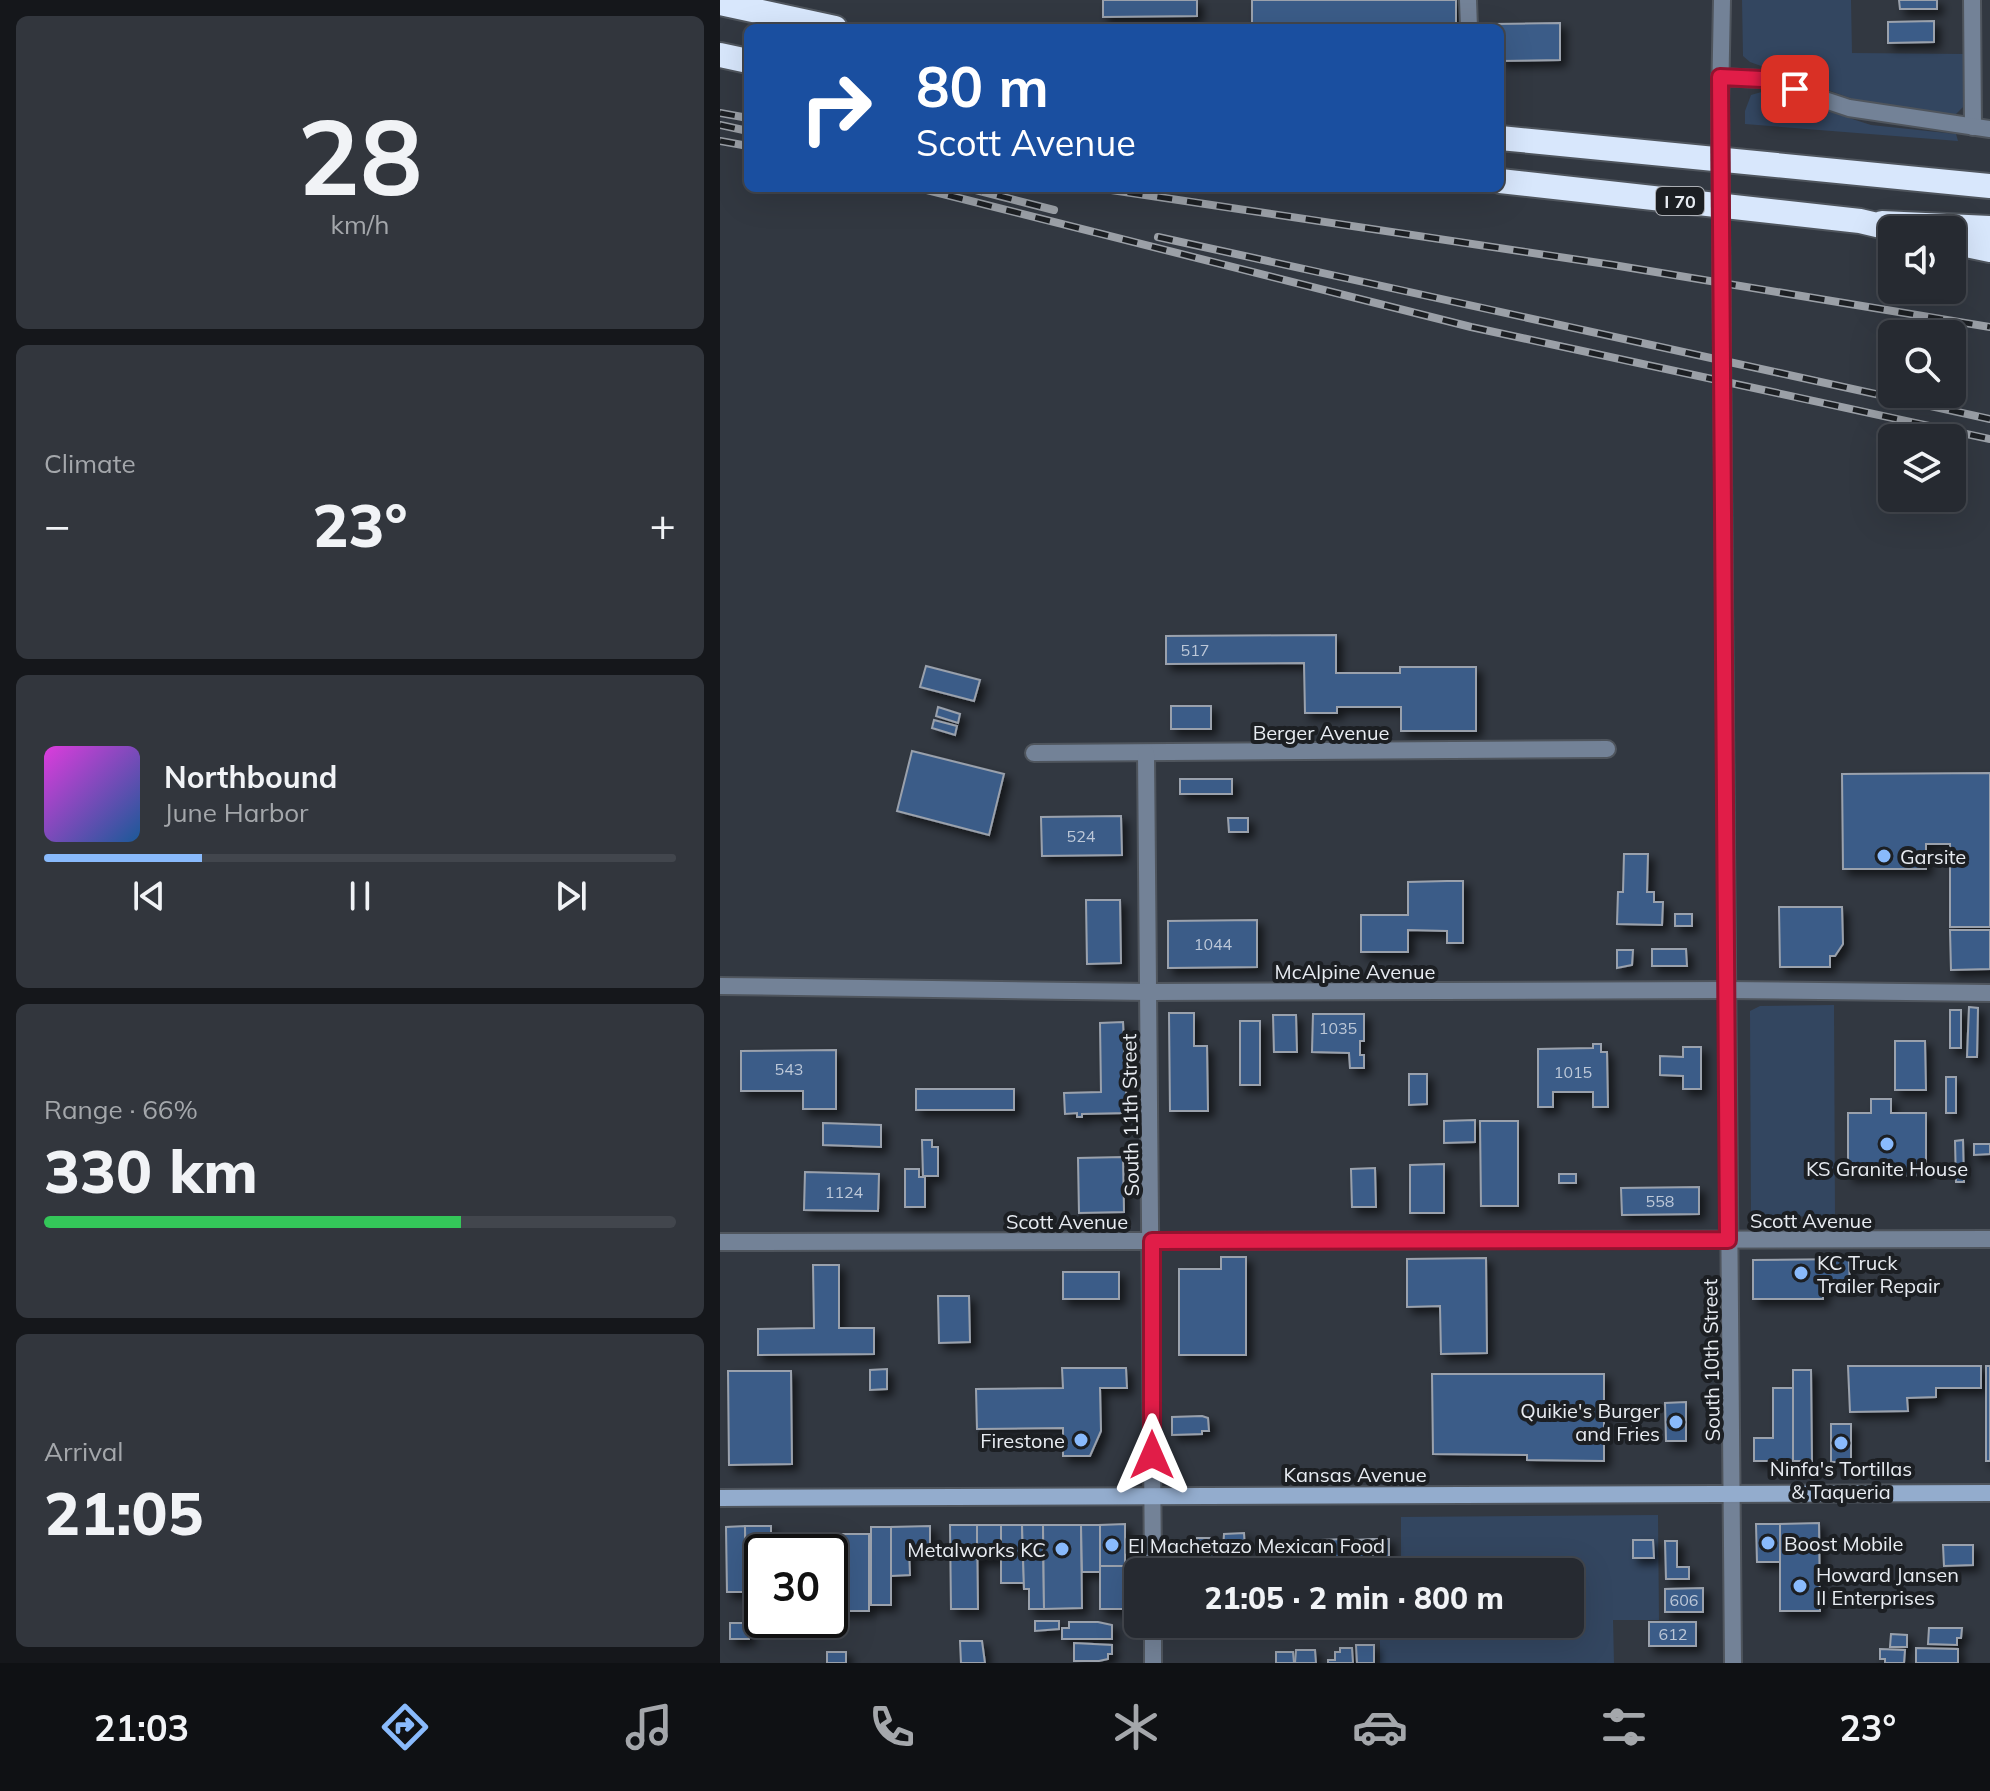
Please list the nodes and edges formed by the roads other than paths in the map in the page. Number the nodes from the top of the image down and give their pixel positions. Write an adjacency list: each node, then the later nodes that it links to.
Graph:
1 (1468, 0): 6 (street)
2 (1722, 0): 9 (street, South 10th Street)
3 (1972, 0): 10 (street)
4 (720, 3): 5 (highway)
5 (817, 24)
6 (1469, 24)
7 (720, 55): 8 (highway)
8 (744, 60)
9 (1720, 77): 10 (street); 23 (street, South 10th Street, bridge)
10 (1981, 128)
11 (1504, 138): 13 (highway, I 70)
12 (1504, 181): 14 (highway, I 70)
13 (1990, 186)
14 (1860, 221): 15 (highway, I 70); 16 (highway)
15 (1878, 225)
16 (1990, 228)
17 (1966, 245): 18 (highway)
18 (1990, 250)
19 (1607, 749): 21 (street, Berger Avenue)
20 (1034, 753): 21 (street, Berger Avenue)
21 (1146, 753): 24 (street, South 11th Street)
22 (720, 986): 24 (street, McAlpine Avenue)
23 (1727, 990): 24 (street, McAlpine Avenue); 25 (street, McAlpine Avenue); 27 (street, South 10th Street)
24 (1149, 992): 28 (street, South 11th Street)
25 (1990, 993)
26 (1990, 1239): 27 (street, Scott Avenue)
27 (1728, 1240): 28 (street, Scott Avenue); 30 (street, South 10th Street)
28 (1152, 1241): 29 (street, Scott Avenue); 32 (street, South 11th Street)
29 (720, 1242)
30 (1732, 1493): 31 (main road, Kansas Avenue); 32 (main road, Kansas Avenue); 37 (street, South 10th Street)
31 (1990, 1493)
32 (1152, 1495): 33 (main road, Kansas Avenue); 34 (street, South 11th Street)
33 (720, 1498)
34 (1153, 1558)
35 (1153, 1638): 36 (street)
36 (1153, 1663)
37 (1733, 1663)

